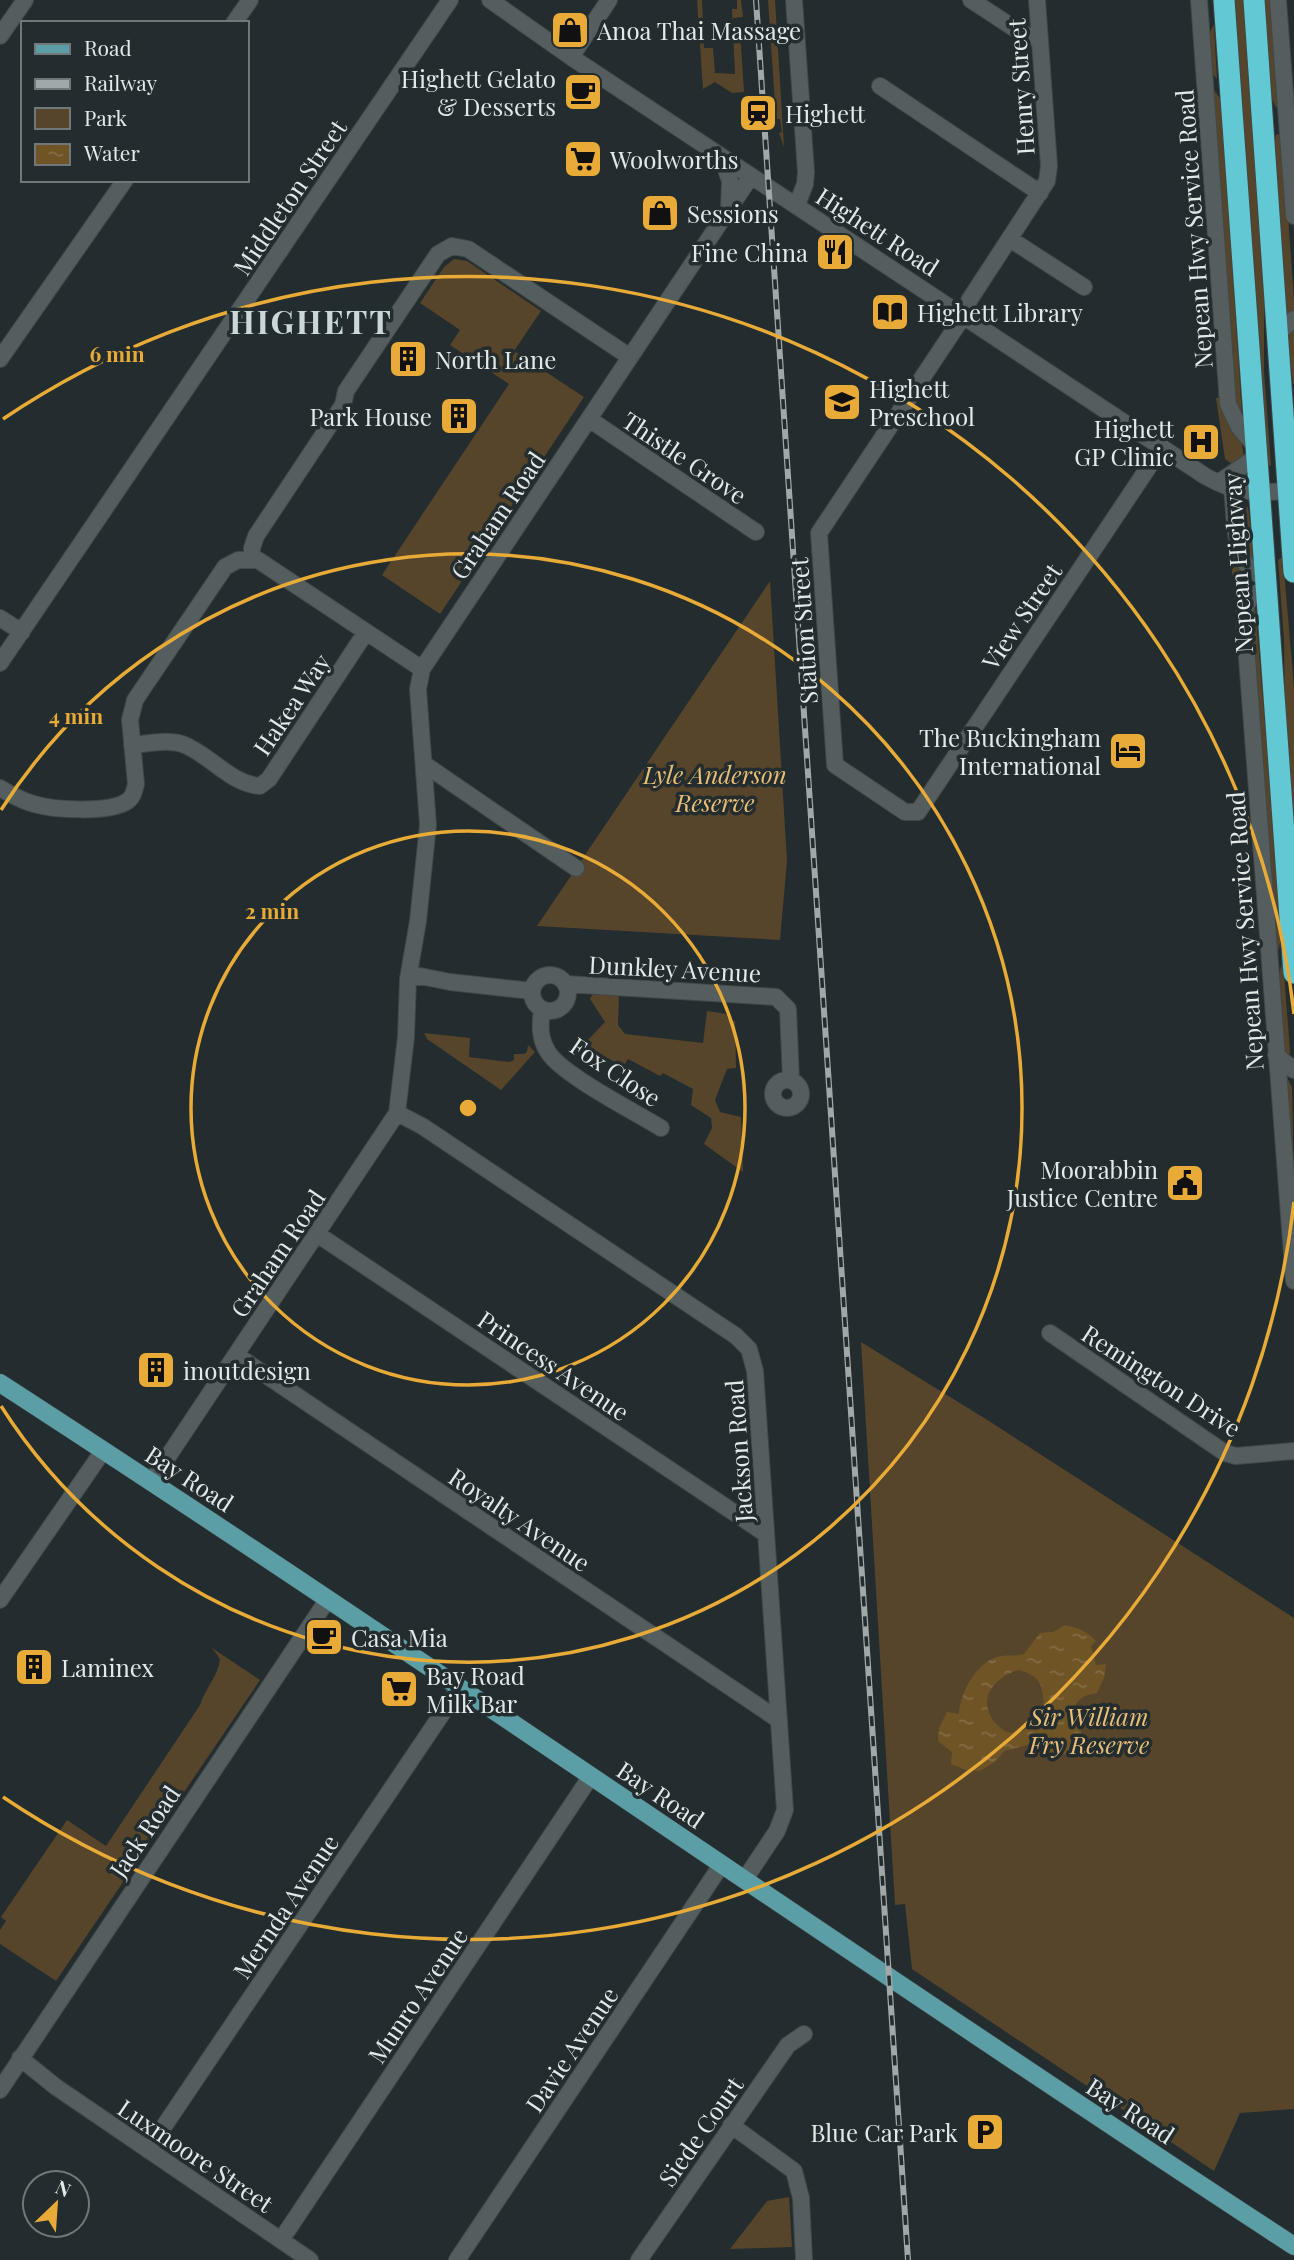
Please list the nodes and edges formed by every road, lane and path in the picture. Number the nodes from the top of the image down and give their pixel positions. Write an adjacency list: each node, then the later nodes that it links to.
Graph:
1 (25, 0): 15 (street)
2 (250, 0): 13 (street)
3 (450, 0): 51 (street, Middleton Street)
4 (490, 0): 17 (street, Highett Road)
5 (609, 0): 17 (street)
6 (794, 0): 27 (street)
7 (971, 0): 16 (street)
8 (1037, 0): 16 (street, Henry Street)
9 (1199, 0): 14 (street, Nepean Hwy Service Road)
10 (1254, 0): 21 (highway)
11 (1278, 0): 22 (street)
12 (1224, 3): 14 (street, Nepean Highway); 20 (highway, Nepean Highway)
13 (235, 21)
14 (1202, 32): 18 (street, Nepean Hwy Service Road)
15 (0, 36)
16 (1040, 40): 26 (street, Henry Street)
17 (571, 57): 23 (street, Highett Road)
18 (1205, 76): 20 (street); 40 (street, Nepean Hwy Service Road)
19 (880, 86): 26 (street)
20 (1231, 93): 40 (highway, Nepean Highway)
21 (1263, 120): 22 (street); 34 (highway)
22 (1287, 120): 29 (street)
23 (720, 155): 24 (street, Highett Road); 28 (street)
24 (751, 176): 27 (street, Highett Road); 28 (street, Graham Road)
25 (124, 182): 36 (street)
26 (1040, 193): 30 (street, Henry Street)
27 (797, 205): 32 (street, Highett Road)
28 (729, 208): 35 (street, Graham Road)
29 (1294, 216)
30 (1010, 239): 31 (street); 32 (street, Henry Street)
31 (1084, 287)
32 (963, 314): 39 (street, Highett Road); 60 (street, Station Street)
33 (1294, 319): 34 (street)
34 (1277, 334): 37 (highway)
35 (630, 357): 38 (street, Graham Road); 47 (street)
36 (0, 359)
37 (1288, 405): 42 (highway)
38 (589, 419): 44 (street, Thistle Grove); 54 (street, Graham Road)
39 (1162, 447): 41 (street, Highett Road); 60 (street, View Street)
40 (1256, 452): 41 (street); 43 (highway, Nepean Highway)
41 (1225, 487): 43 (street, Highett Road); 49 (street)
42 (1291, 491): 43 (street, Highett Road); 45 (highway)
43 (1258, 492): 46 (highway, Nepean Highway)
44 (756, 532)
45 (1293, 541): 46 (highway); 48 (highway)
46 (1263, 551): 49 (highway, Nepean Highway)
47 (252, 559): 52 (street); 55 (street)
48 (1294, 572)
49 (1265, 582): 62 (highway, Nepean Highway); 63 (street, Nepean Hwy Service Road)
50 (0, 618): 51 (street)
51 (22, 632): 53 (street, Middleton Street)
52 (366, 632): 54 (street); 55 (street, Hakea Way)
53 (0, 663)
54 (422, 669): 56 (street, Graham Road)
55 (132, 746): 58 (street)
56 (424, 764): 57 (street, Graham Road); 59 (street)
57 (426, 784): 59 (street); 65 (street, Graham Road)
58 (0, 788)
59 (458, 788): 61 (street)
60 (918, 811)
61 (576, 868)
62 (1292, 944): 63 (street); 64 (highway, Nepean Highway)
63 (1270, 967): 69 (street, Nepean Hwy Service Road)
64 (1294, 973)
65 (416, 980): 67 (street); 72 (street, Graham Road)
66 (566, 984): 67 (street); 68 (street); 71 (street, Dunkley Avenue)
67 (534, 986): 68 (street)
68 (542, 1009): 73 (street, Fox Close)
69 (1276, 1055): 70 (street); 75 (street, Nepean Hwy Service Road)
70 (1294, 1070)
71 (791, 1080)
72 (397, 1113): 74 (street, Graham Road); 82 (street, Jackson Road)
73 (661, 1128)
74 (317, 1234): 77 (street, Graham Road); 82 (street, Princess Avenue)
75 (1294, 1281)
76 (1049, 1333): 80 (street, Remington Drive)
77 (236, 1355): 81 (street, Graham Road); 86 (street, Royalty Avenue)
78 (0, 1383): 79 (main road, Bay Road)
79 (103, 1451): 81 (main road, Bay Road); 84 (street)
80 (1294, 1451)
81 (151, 1482): 83 (main road, Bay Road)
82 (766, 1534): 86 (street, Jackson Road)
83 (328, 1599): 85 (main road, Bay Road); 91 (street, Jack Road)
84 (0, 1600)
85 (460, 1687): 87 (main road, Bay Road); 94 (street, Mernda Avenue)
86 (779, 1720): 89 (street, Jackson Road)
87 (591, 1776): 88 (main road, Bay Road); 95 (street, Munro Avenue)
88 (722, 1864): 89 (main road, Bay Road); 98 (street, Davie Avenue)
89 (745, 1879): 96 (main road, Bay Road)
90 (804, 2034): 93 (street, Siede Court)
91 (18, 2062): 92 (street, Jack Road); 94 (street, Luxmoore Street)
92 (0, 2090)
93 (731, 2125): 99 (street, Siede Court); 100 (street)
94 (148, 2150): 95 (street, Luxmoore Street)
95 (281, 2240): 97 (street, Luxmoore Street)
96 (1294, 2246)
97 (310, 2260)
98 (457, 2260)
99 (639, 2260)
100 (804, 2260)

